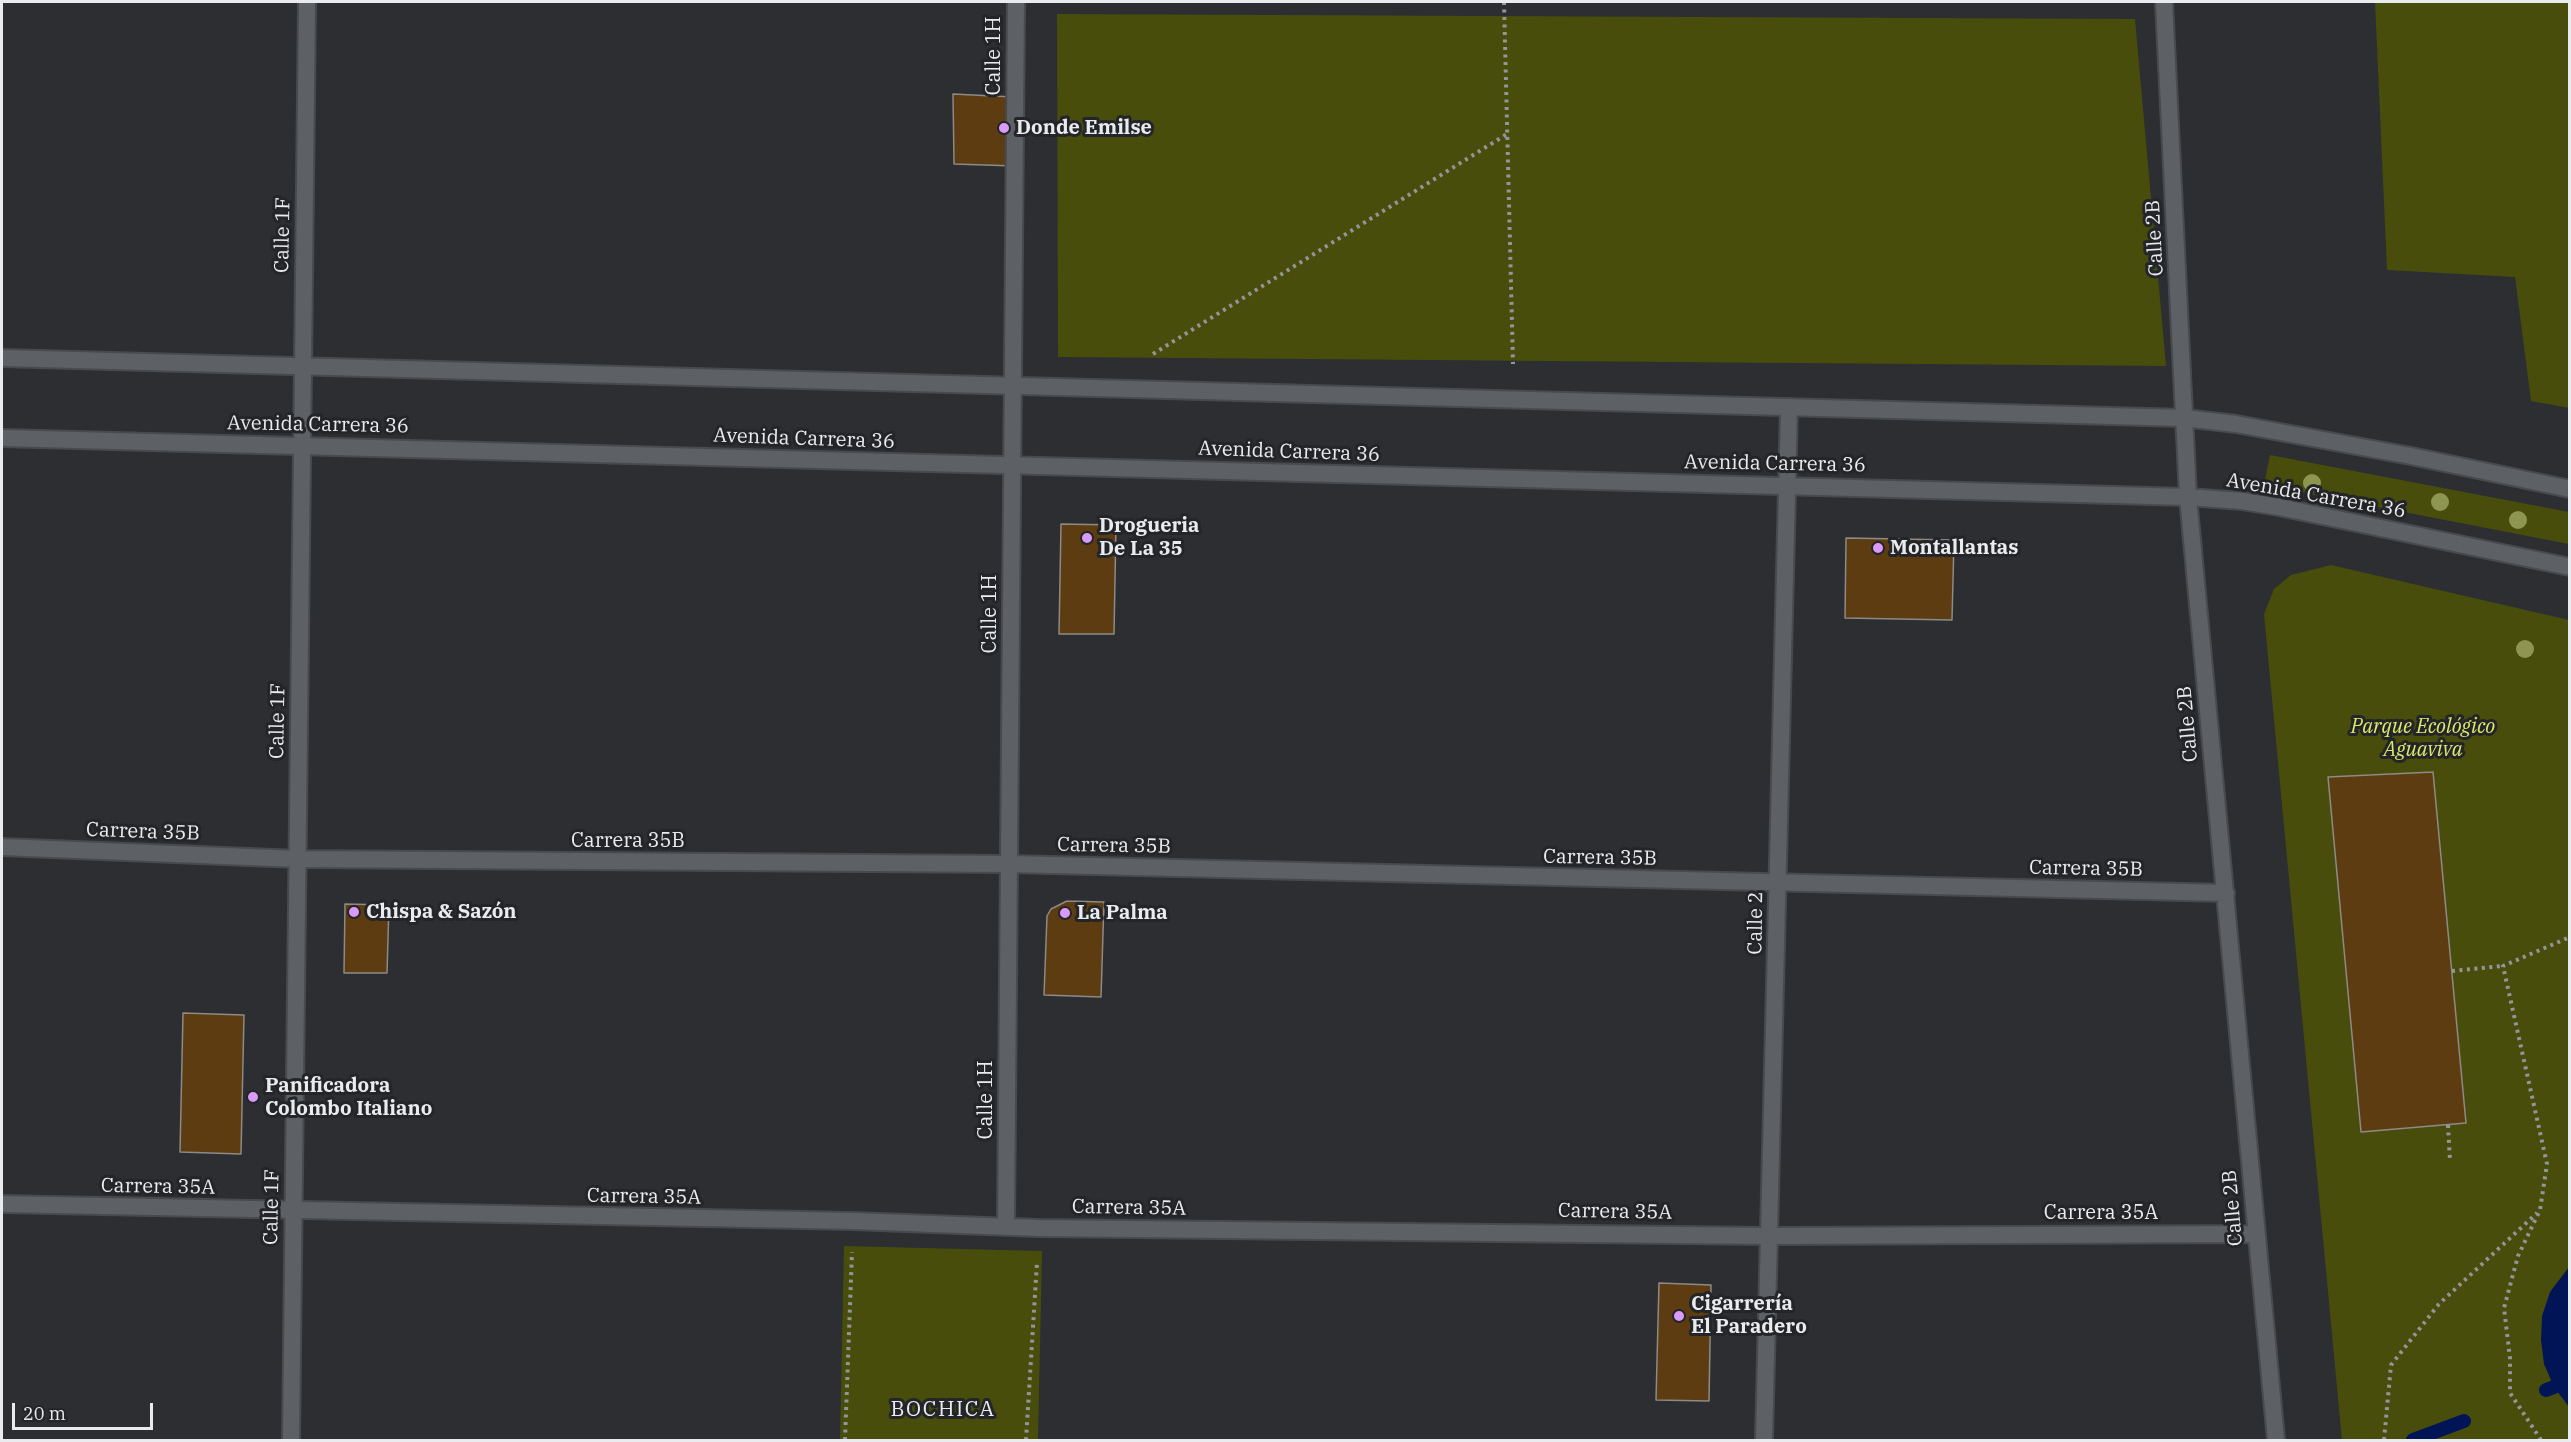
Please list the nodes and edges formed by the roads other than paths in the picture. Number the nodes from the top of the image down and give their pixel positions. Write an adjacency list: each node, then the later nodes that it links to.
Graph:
1 (307, 2): 5 (street, Calle 1F)
2 (1016, 2): 6 (street, Calle 1H)
3 (2164, 2): 8 (street, Calle 2B)
4 (2, 358): 5 (street)
5 (303, 367): 6 (street); 10 (street, Calle 1F)
6 (1013, 387): 7 (street); 11 (street, Calle 1H)
7 (1789, 407): 8 (street); 12 (street, Calle 2)
8 (2184, 418): 13 (street); 14 (street, Calle 2B)
9 (2, 438): 10 (street, Avenida Carrera 36)
10 (302, 446): 11 (street, Avenida Carrera 36); 17 (street, Calle 1F)
11 (1012, 465): 12 (street, Avenida Carrera 36); 18 (street, Calle 1H)
12 (1787, 486): 14 (street, Avenida Carrera 36); 19 (street, Calle 2)
13 (2570, 489)
14 (2188, 497): 15 (street, Avenida Carrera 36); 20 (street, Calle 2B)
15 (2570, 567)
16 (2, 847): 17 (street, Carrera 35B)
17 (298, 859): 18 (street, Carrera 35B); 22 (street, Calle 1F)
18 (1009, 864): 19 (street, Carrera 35B); 23 (street, Calle 1H)
19 (1778, 884): 20 (street, Carrera 35B); 25 (street, Calle 2)
20 (2226, 893): 24 (street, Calle 2B)
21 (2, 1204): 22 (street, Carrera 35A)
22 (293, 1212): 23 (street, Carrera 35A); 26 (street, Calle 1F)
23 (1006, 1226): 25 (street, Carrera 35A)
24 (2257, 1234): 25 (street, Carrera 35A); 28 (street, Calle 2B)
25 (1769, 1236): 27 (street, Calle 2)
26 (291, 1440)
27 (1764, 1440)
28 (2276, 1440)

